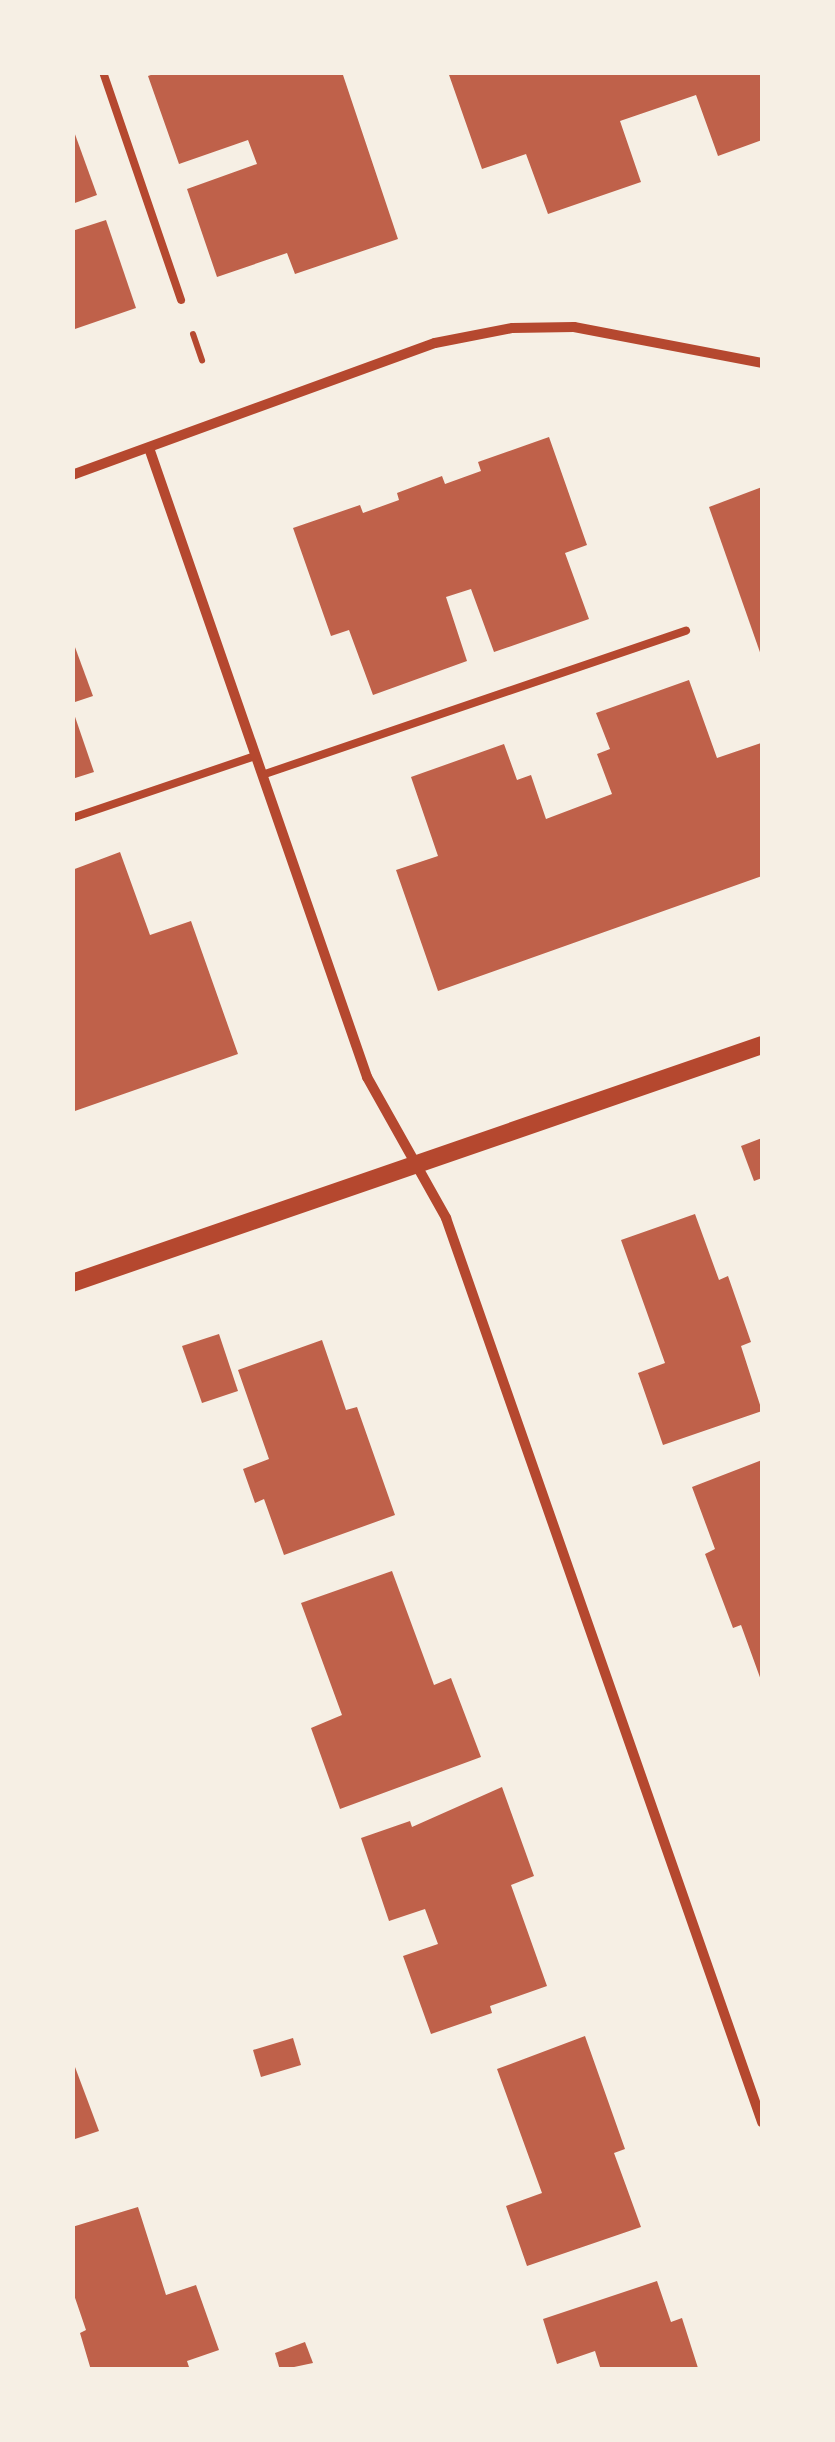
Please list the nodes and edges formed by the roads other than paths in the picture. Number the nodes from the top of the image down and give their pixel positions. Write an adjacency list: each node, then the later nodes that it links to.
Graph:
1 (103, 72): 2 (lane)
2 (181, 300)
3 (762, 363): 4 (street)
4 (149, 448): 5 (street); 7 (street)
5 (72, 475)
6 (686, 631): 8 (lane)
7 (255, 756): 8 (street); 9 (lane)
8 (262, 776): 11 (street)
9 (72, 818)
10 (762, 1046): 11 (street)
11 (419, 1164): 12 (street); 13 (street)
12 (72, 1283)
13 (762, 2122)

